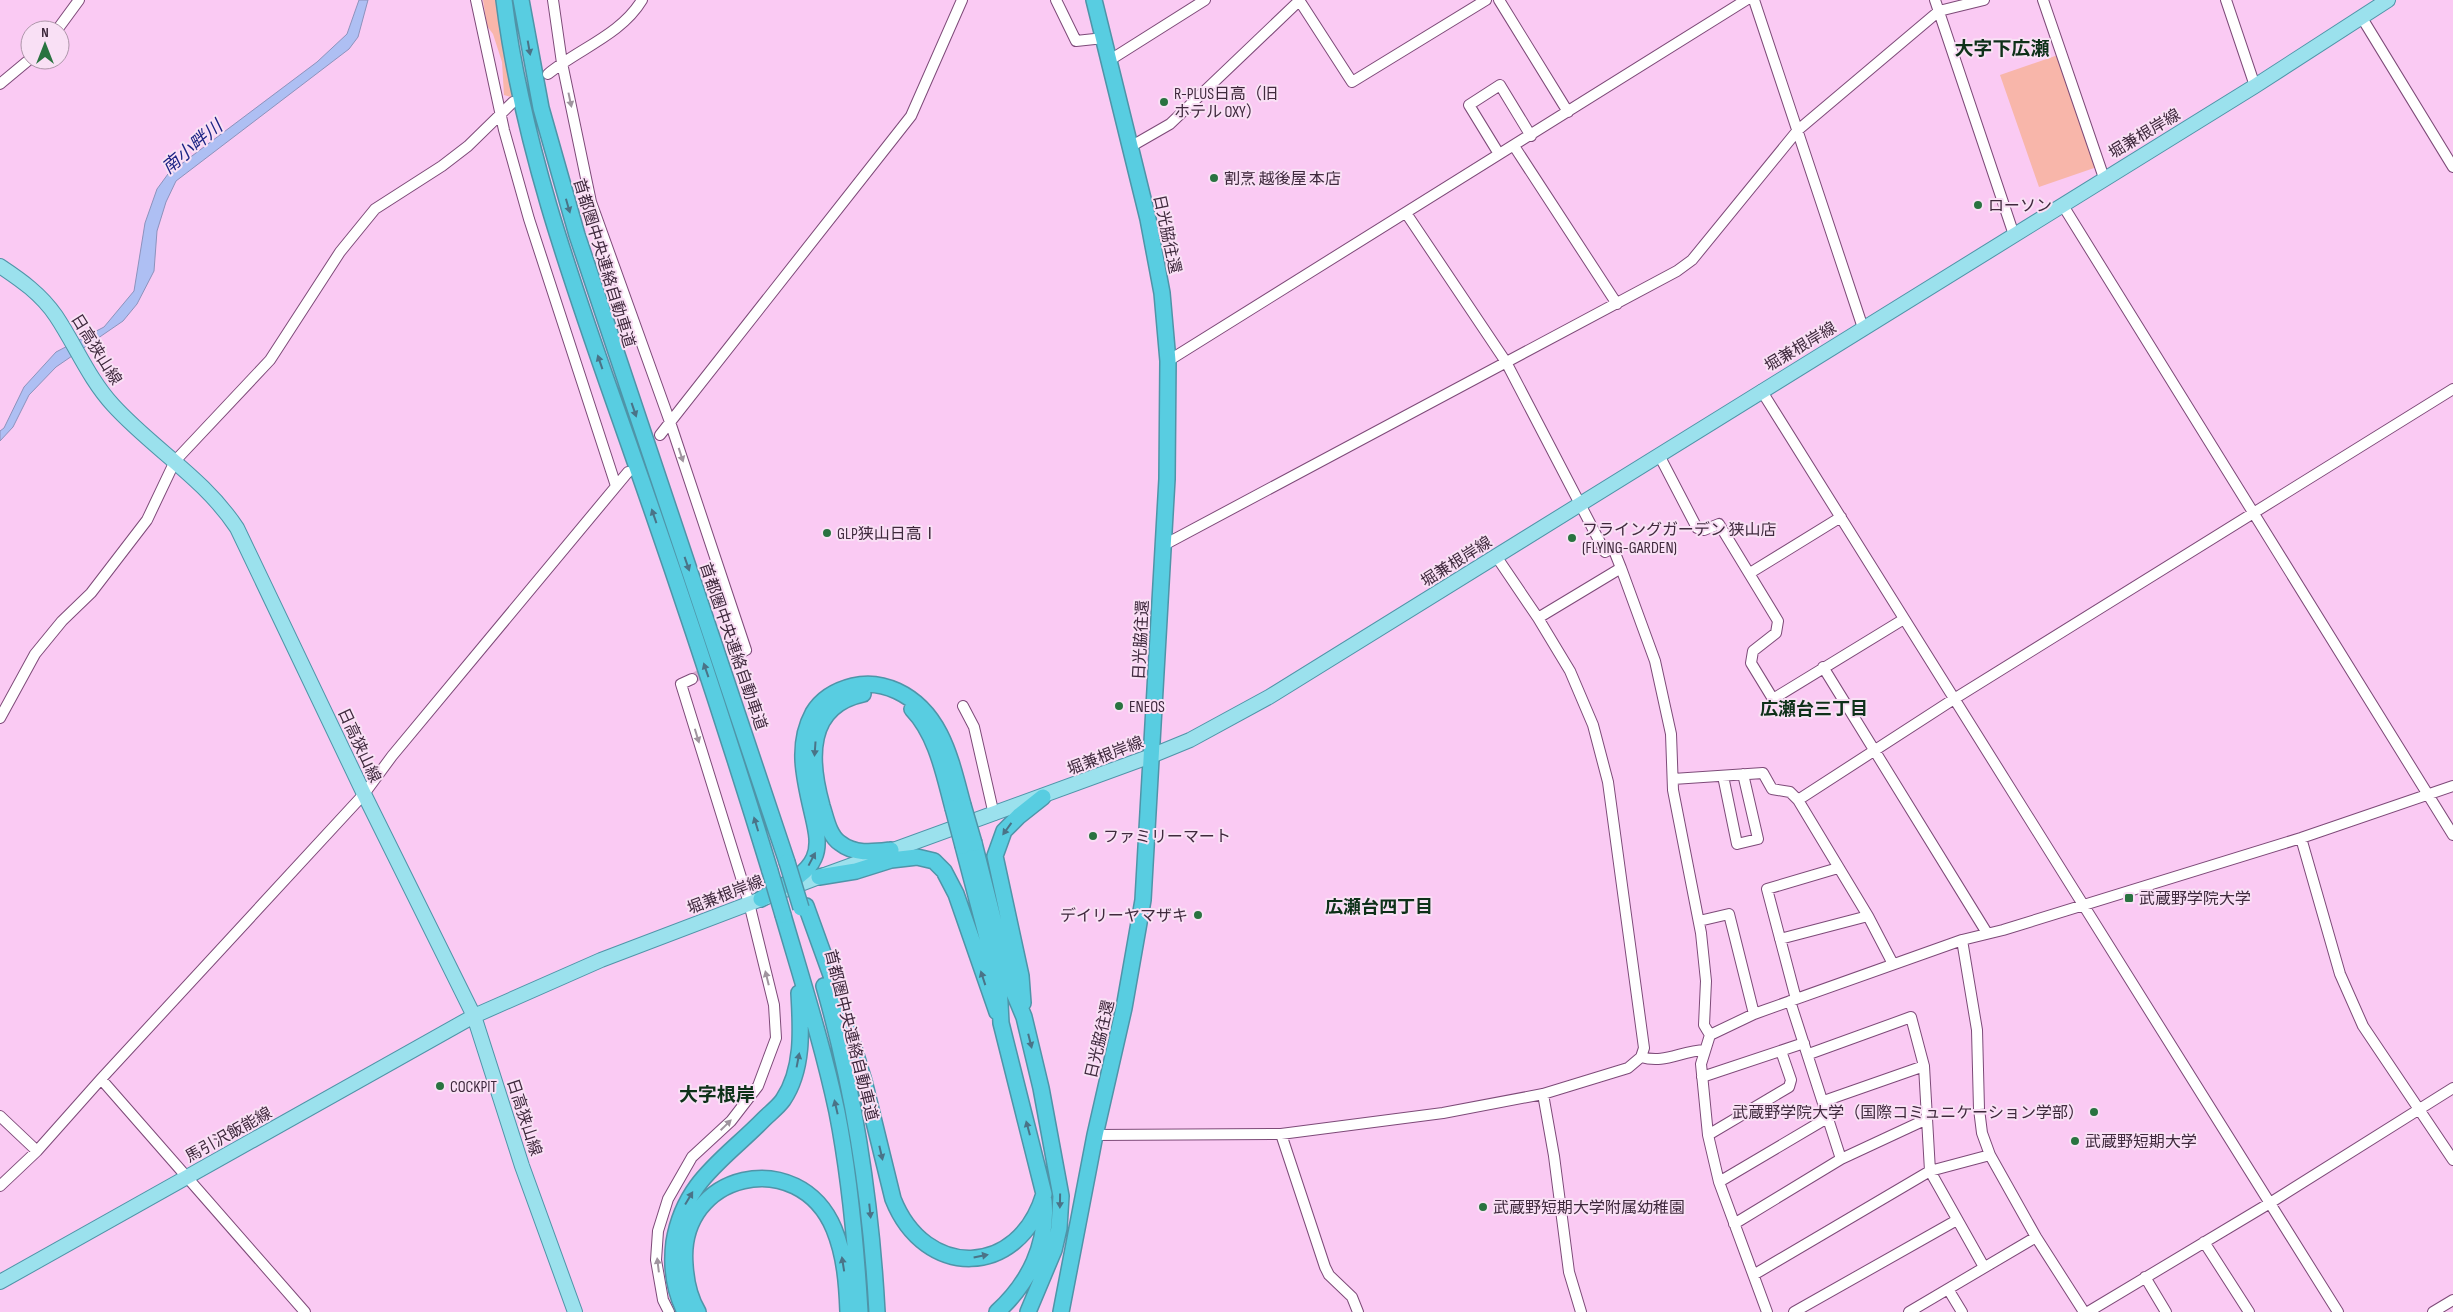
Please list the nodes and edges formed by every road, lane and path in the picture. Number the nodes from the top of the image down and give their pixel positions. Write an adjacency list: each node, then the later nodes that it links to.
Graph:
1 (79, 0): 23 (street)
2 (476, 0): 33 (street)
3 (504, 0): 98 (highway, 首都圏中央連絡自動車道, one-way to 3, bridge)
4 (521, 0): 92 (highway, 首都圏中央連絡自動車道, one-way to 92, bridge)
5 (553, 0): 26 (street)
6 (642, 0): 26 (street)
7 (962, 0): 51 (street)
8 (1056, 0): 24 (street)
9 (1094, 0): 24 (highway, 日光脇往還)
10 (1206, 0): 25 (street)
11 (1299, 0): 12 (street); 37 (street)
12 (1486, 0)
13 (1499, 0): 32 (street)
14 (1746, 0): 32 (street)
15 (1754, 0): 34 (street)
16 (1935, 0): 21 (street)
17 (1984, 0): 21 (street)
18 (2043, 0): 40 (street)
19 (2226, 0): 30 (street)
20 (2388, 0): 22 (main road, 堀兼根岸線)
21 (1939, 11): 34 (street); 43 (street)
22 (2362, 18): 30 (main road, 堀兼根岸線); 39 (street)
23 (64, 20)
24 (1104, 38): 25 (highway, 日光脇往還)
25 (1110, 60): 37 (highway, 日光脇往還)
26 (562, 63): 28 (street); 51 (street, one-way to 51)
27 (20, 67): 29 (street)
28 (548, 74)
29 (0, 84)
30 (2255, 86): 40 (main road, 堀兼根岸線)
31 (513, 102): 33 (street)
32 (1568, 112): 35 (street)
33 (501, 113): 54 (street); 56 (street)
34 (1798, 130): 45 (street); 46 (street)
35 (1531, 136): 36 (street); 38 (street)
36 (1514, 146): 38 (street); 45 (street)
37 (1130, 147): 47 (highway, 日光脇往還)
38 (1499, 154): 42 (street)
39 (2453, 167)
40 (2104, 178): 41 (main road, 堀兼根岸線)
41 (2062, 204): 43 (main road, 堀兼根岸線); 58 (street)
42 (1406, 213): 47 (street); 48 (street)
43 (2014, 235): 46 (main road, 堀兼根岸線)
44 (0, 266): 54 (main road, 日高狭山線)
45 (1617, 304): 48 (street)
46 (1863, 328): 50 (main road, 堀兼根岸線)
47 (1168, 361): 60 (highway, 日光脇往還)
48 (1506, 362): 57 (street); 60 (street)
49 (2453, 389): 58 (street)
50 (1760, 390): 53 (main road, 堀兼根岸線); 59 (street)
51 (670, 422): 52 (street); 66 (street, one-way to 66)
52 (660, 435)
53 (1659, 455): 57 (main road, 堀兼根岸線); 63 (street)
54 (175, 461): 71 (street); 78 (main road, 日高狭山線)
55 (628, 472): 56 (street)
56 (616, 486): 78 (street)
57 (1580, 504): 61 (main road, 堀兼根岸線); 62 (street)
58 (2254, 513): 69 (street); 79 (street)
59 (1841, 517): 63 (street); 65 (street)
60 (1162, 546): 73 (highway, 日光脇往還)
61 (1496, 556): 64 (street); 73 (main road, 堀兼根岸線)
62 (1621, 568): 64 (street); 76 (street)
63 (1750, 573): 67 (street)
64 (1538, 618): 110 (street)
65 (1904, 619): 67 (street); 69 (street)
66 (736, 655)
67 (1823, 668): 72 (street)
68 (692, 679): 90 (street, one-way to 90)
69 (1954, 699): 72 (street); 91 (street)
70 (963, 706): 83 (street)
71 (0, 718)
72 (1874, 751): 81 (street); 95 (street)
73 (1151, 756): 80 (main road, 堀兼根岸線); 122 (highway, 日光脇往還)
74 (1742, 774): 75 (street); 75 (street); 81 (street)
75 (1723, 776): 76 (street)
76 (1673, 779): 94 (street)
77 (2453, 786): 79 (street)
78 (364, 794): 102 (main road, 日高狭山線); 113 (street)
79 (2429, 795): 84 (street); 85 (street)
80 (1043, 797): 83 (main road, 堀兼根岸線); 103 (highway, one-way to 103)
81 (1798, 800): 88 (street)
82 (958, 806): 86 (highway, bridge); 87 (highway, one-way to 87); 90 (highway, one-way to 82)
83 (994, 814): 87 (main road, 堀兼根岸線)
84 (2453, 835)
85 (2301, 838): 91 (street); 117 (street)
86 (969, 845): 103 (highway); 104 (highway)
87 (891, 850): 89 (main road, 堀兼根岸線)
88 (1838, 868): 93 (street); 96 (street)
89 (819, 877): 90 (main road, 堀兼根岸線); 104 (highway, one-way to 89)
90 (755, 901): 102 (main road, 堀兼根岸線); 148 (street, one-way to 90)
91 (2083, 905): 95 (street); 133 (street)
92 (803, 907): 132 (highway, one-way to 132); 153 (highway, 首都圏中央連絡自動車道, one-way to 153)
93 (1868, 916): 96 (street); 99 (street)
94 (1699, 921): 101 (street); 105 (street)
95 (1987, 933): 97 (street)
96 (1780, 939): 100 (street)
97 (1962, 940): 99 (street); 125 (street)
98 (798, 964): 149 (highway, one-way to 98); 152 (highway, 首都圏中央連絡自動車道, one-way to 98)
99 (1893, 964): 100 (street)
100 (1793, 1000): 101 (street); 106 (street)
101 (1754, 1014): 105 (street)
102 (474, 1016): 129 (main road, 馬引沢飯能線); 147 (main road, 日高狭山線)
103 (1024, 1017): 139 (highway, one-way to 139)
104 (1001, 1023): 132 (highway, one-way to 104)
105 (1710, 1035): 107 (street)
106 (1804, 1043): 108 (street); 109 (street)
107 (1705, 1050): 110 (street); 112 (street)
108 (1781, 1051): 112 (street); 123 (street)
109 (1809, 1054): 111 (street); 116 (street)
110 (1640, 1058): 115 (street)
111 (1924, 1066): 116 (street); 120 (street)
112 (1702, 1077): 123 (street)
113 (101, 1079): 124 (street); 129 (street)
114 (2453, 1088): 117 (street)
115 (1543, 1094): 121 (street); 159 (street)
116 (1824, 1101): 119 (street)
117 (2419, 1111): 127 (street); 133 (street)
118 (0, 1116): 124 (street)
119 (1829, 1117): 126 (street); 130 (street)
120 (1927, 1119): 126 (street); 128 (street)
121 (1281, 1134): 122 (street); 158 (street)
122 (1095, 1135): 157 (highway, 日光脇往還)
123 (1708, 1135): 130 (street)
124 (37, 1152): 131 (street)
125 (1990, 1155): 128 (street); 136 (street)
126 (1841, 1159): 135 (street)
127 (2453, 1160)
128 (1930, 1171): 134 (street); 140 (street)
129 (187, 1177): 142 (main road, 馬引沢飯能線); 146 (street)
130 (1719, 1182): 135 (street)
131 (0, 1186)
132 (1044, 1194): 154 (highway)
133 (2270, 1204): 137 (street); 145 (street)
134 (1957, 1220): 138 (street); 161 (street)
135 (1734, 1224): 140 (street)
136 (2036, 1237): 138 (street); 164 (street)
137 (2204, 1242): 141 (street); 167 (street)
138 (1984, 1267): 143 (street)
139 (1044, 1272): 155 (highway); 156 (highway)
140 (1755, 1274): 160 (street)
141 (2145, 1277): 165 (street); 166 (street)
142 (0, 1282)
143 (1948, 1289): 162 (street); 163 (street)
144 (2453, 1300): 168 (street)
145 (2335, 1311)
146 (305, 1312)
147 (575, 1312)
148 (669, 1312)
149 (685, 1312)
150 (698, 1312): 151 (highway, one-way to 150)
151 (848, 1312)
152 (860, 1312)
153 (877, 1312)
154 (997, 1312)
155 (1012, 1312)
156 (1028, 1312)
157 (1061, 1312)
158 (1358, 1312)
159 (1581, 1312)
160 (1767, 1312)
161 (1794, 1312)
162 (1909, 1312)
163 (1962, 1312)
164 (2084, 1312)
165 (2088, 1312)
166 (2166, 1312)
167 (2249, 1312)
168 (2433, 1312)

